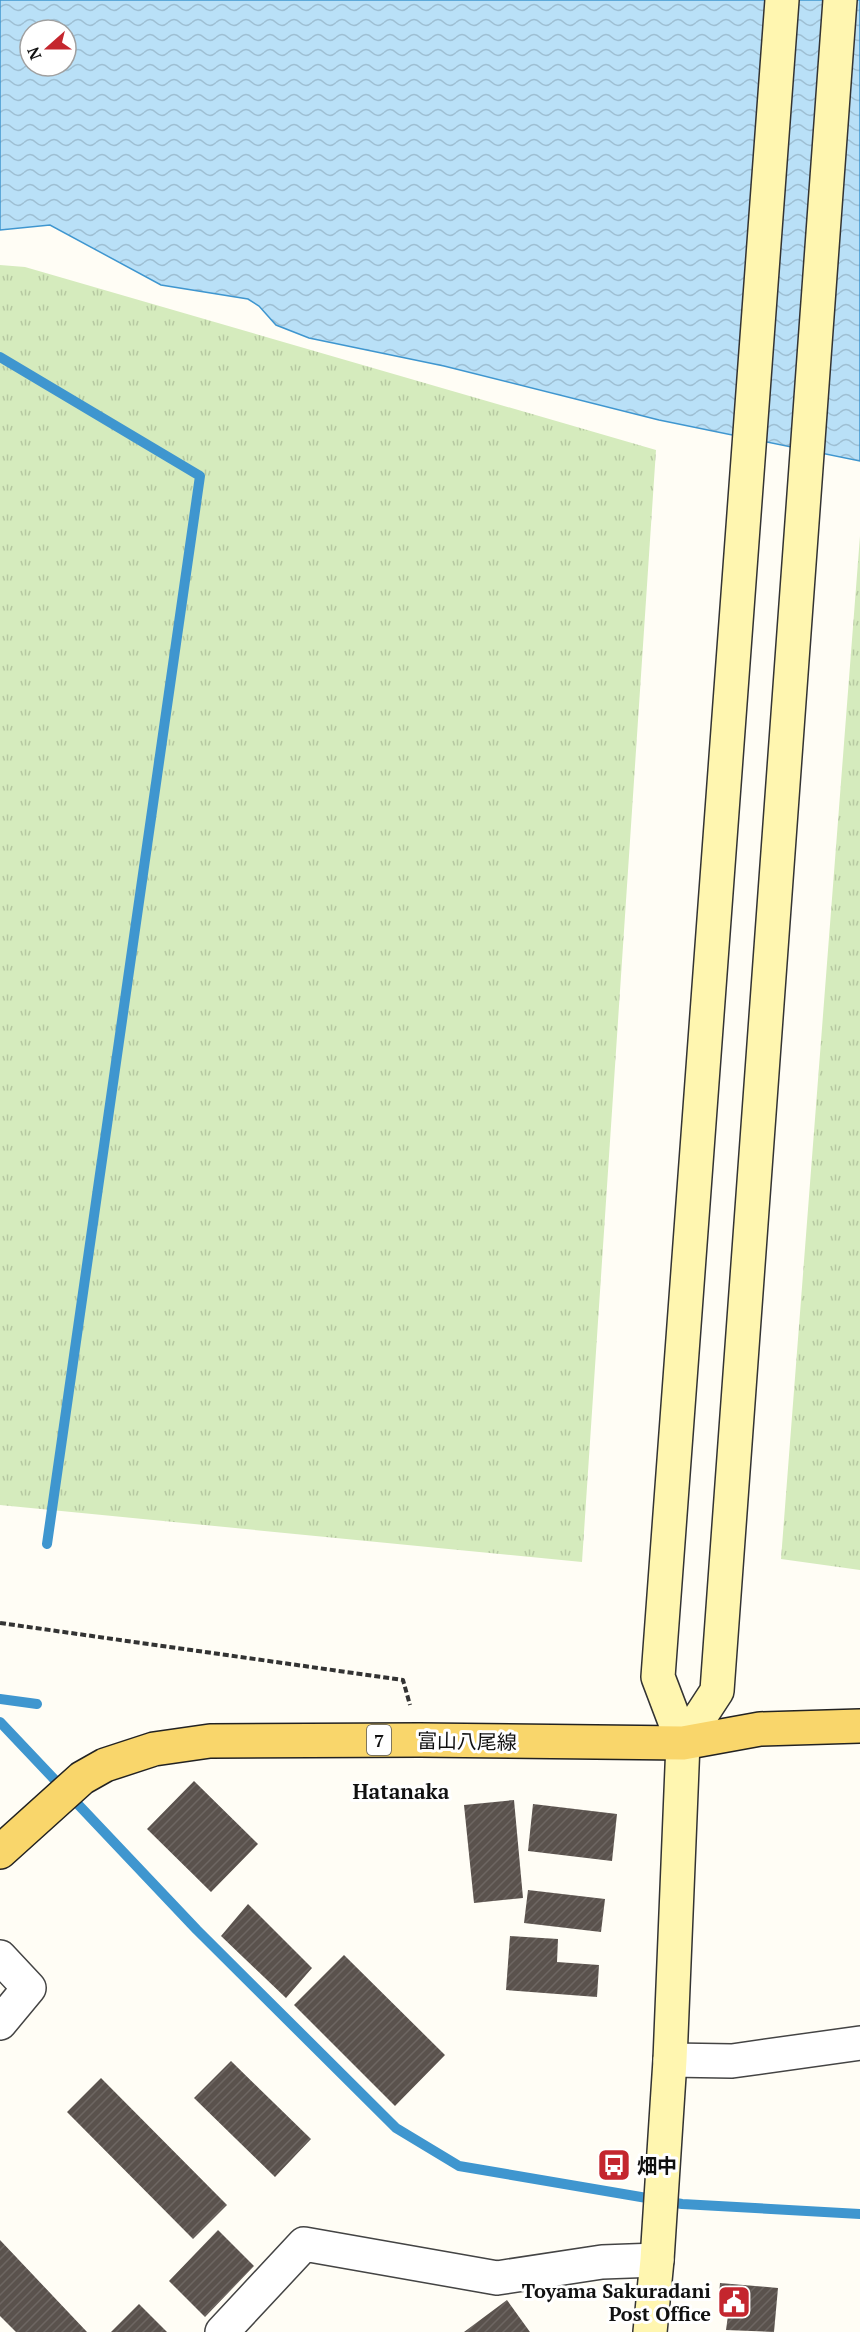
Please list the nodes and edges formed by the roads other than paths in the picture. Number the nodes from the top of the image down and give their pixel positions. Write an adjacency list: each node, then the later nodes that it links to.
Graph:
1 (782, 0): 4 (street)
2 (840, 0): 4 (street)
3 (860, 1726): 4 (main road, 富山八尾線 / 7)
4 (683, 1743): 5 (main road, 富山八尾線 / 7); 9 (street)
5 (0, 1852)
6 (0, 1957): 7 (street)
7 (0, 2023)
8 (860, 2043): 9 (street)
9 (669, 2060): 10 (street)
10 (657, 2260): 11 (street); 12 (street)
11 (222, 2332)
12 (650, 2332)

